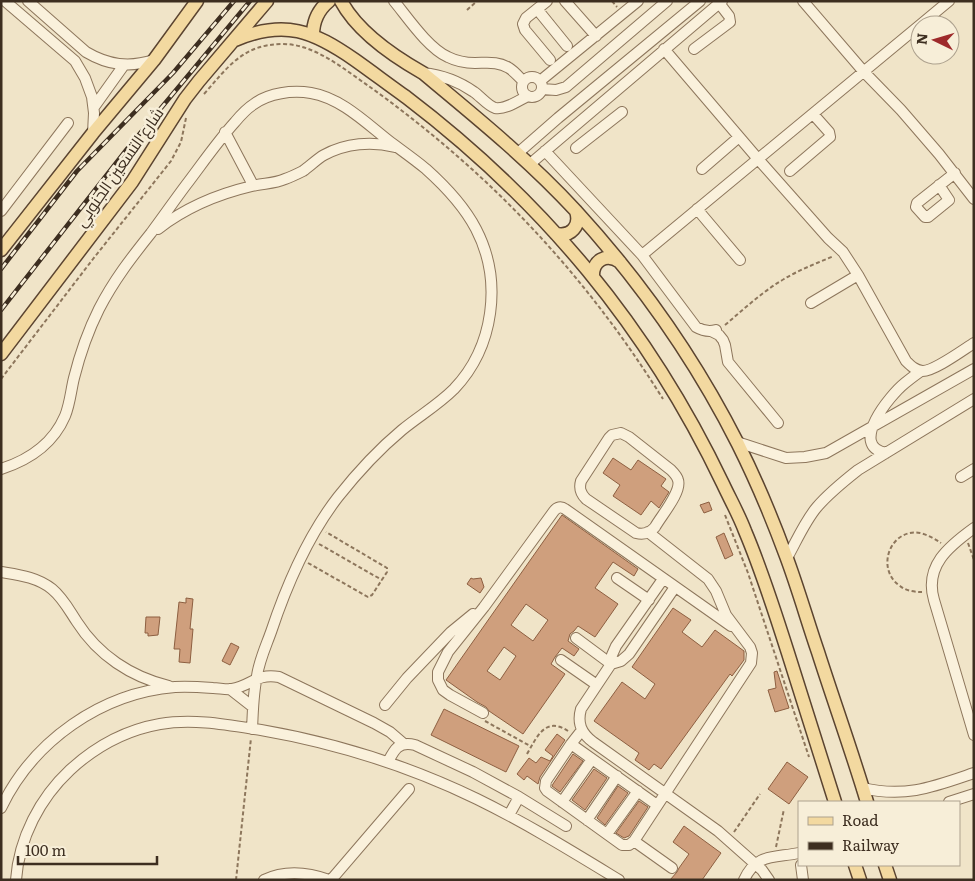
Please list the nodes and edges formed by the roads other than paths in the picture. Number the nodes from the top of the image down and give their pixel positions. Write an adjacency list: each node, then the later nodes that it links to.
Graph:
1 (5, 1): 33 (street)
2 (28, 1): 27 (street)
3 (197, 1): 25 (main road)
4 (267, 1): 21 (main road, شارع التسعين الجنوبي)
5 (329, 1): 19 (main road)
6 (341, 1): 29 (main road)
7 (394, 1): 30 (street)
8 (546, 1): 16 (street)
9 (565, 1): 20 (street)
10 (638, 1): 20 (street)
11 (666, 1): 31 (street)
12 (700, 1): 37 (street)
13 (803, 1): 28 (street)
14 (949, 1): 17 (street)
15 (721, 2): 23 (street); 24 (street)
16 (537, 9): 22 (street); 26 (street)
17 (932, 15)
18 (910, 33): 28 (street)
19 (313, 35): 21 (main road); 59 (main road)
20 (596, 36): 31 (street)
21 (235, 40): 69 (main road, شارع التسعين الجنوبي)
22 (567, 46)
23 (664, 49): 35 (street); 43 (street)
24 (694, 49)
25 (154, 60): 27 (street); 42 (main road)
26 (550, 60)
27 (124, 65): 33 (street)
28 (864, 72): 36 (street); 52 (street)
29 (423, 73): 32 (street); 47 (main road)
30 (524, 81): 31 (street); 32 (street)
31 (541, 85): 32 (street)
32 (528, 96)
33 (94, 107): 42 (street)
34 (622, 112): 40 (street)
35 (588, 114): 39 (street); 40 (street)
36 (813, 114): 48 (street); 51 (street)
37 (558, 118): 39 (street); 47 (street)
38 (68, 123): 57 (street)
39 (569, 130): 46 (street)
40 (600, 130): 44 (street)
41 (225, 132): 45 (street); 53 (street); 60 (street)
42 (93, 133): 61 (main road)
43 (739, 137): 48 (street); 50 (street)
44 (576, 148)
45 (400, 149): 53 (street); 94 (street)
46 (545, 150): 49 (street); 62 (street)
47 (518, 153): 49 (main road)
48 (758, 159): 56 (street); 65 (street)
49 (530, 164): 58 (main road)
50 (702, 169)
51 (790, 171)
52 (954, 173): 54 (street); 55 (street)
53 (254, 185): 60 (street)
54 (939, 185)
55 (974, 199)
56 (697, 209): 62 (street); 63 (street)
57 (1, 211)
58 (576, 211): 59 (main road); 64 (main road)
59 (556, 234): 66 (main road)
60 (149, 235): 77 (street)
61 (1, 250)
62 (642, 255): 73 (street)
63 (740, 260)
64 (620, 262): 66 (main road); 75 (main road)
65 (858, 275): 67 (street); 71 (street)
66 (593, 277): 118 (main road)
67 (811, 303)
68 (974, 343): 71 (street)
69 (1, 354)
70 (974, 369): 74 (street)
71 (921, 371): 74 (street)
72 (974, 399): 76 (street)
73 (778, 423)
74 (873, 426): 75 (street); 76 (street)
75 (737, 442): 82 (main road)
76 (886, 453): 82 (street)
77 (1, 469)
78 (974, 469): 79 (street)
79 (961, 477)
80 (970, 531): 100 (street)
81 (648, 532): 81 (street); 89 (street)
82 (787, 558): 111 (main road)
83 (1, 572): 93 (street)
84 (617, 578): 87 (street)
85 (664, 579): 86 (street); 87 (street); 88 (street)
86 (675, 587): 89 (street); 92 (street)
87 (649, 600): 92 (street)
88 (484, 607): 99 (street); 102 (street)
89 (738, 631): 114 (street)
90 (576, 638): 92 (street)
91 (561, 660): 95 (street)
92 (611, 664): 95 (street)
93 (136, 674): 96 (street); 98 (street)
94 (256, 679): 97 (street); 101 (street); 106 (street)
95 (597, 685): 105 (street)
96 (176, 687): 97 (street); 98 (street)
97 (230, 689): 101 (street)
98 (136, 694): 123 (street)
99 (385, 705)
100 (969, 706): 104 (street)
101 (254, 707): 103 (street)
102 (483, 713)
103 (252, 729): 108 (street); 135 (street)
104 (974, 734)
105 (576, 737): 107 (street); 114 (street); 121 (street)
106 (404, 744): 108 (street); 116 (street)
107 (592, 759): 110 (street); 121 (street)
108 (388, 762): 124 (street)
109 (974, 773): 117 (street)
110 (617, 776): 113 (street); 125 (street)
111 (862, 788): 117 (street); 119 (main road)
112 (409, 789): 137 (street)
113 (638, 791): 122 (street); 127 (street)
114 (665, 792): 122 (street); 130 (street)
115 (974, 794): 120 (street)
116 (519, 797): 124 (street); 126 (street)
117 (890, 797)
118 (835, 801)
119 (867, 801)
120 (952, 801)
121 (562, 802): 125 (street)
122 (657, 805): 128 (street)
123 (1, 808)
124 (509, 815): 138 (street)
125 (587, 820): 127 (street)
126 (566, 826)
127 (608, 834): 128 (street)
128 (634, 841): 134 (street)
129 (798, 853): 130 (street)
130 (755, 864): 139 (street); 140 (street)
131 (800, 866): 141 (street)
132 (855, 866): 142 (main road)
133 (885, 866): 143 (main road)
134 (672, 868)
135 (16, 880)
136 (264, 880): 137 (street)
137 (330, 880)
138 (619, 880)
139 (744, 880)
140 (769, 880)
141 (803, 880)
142 (860, 880)
143 (890, 880)

